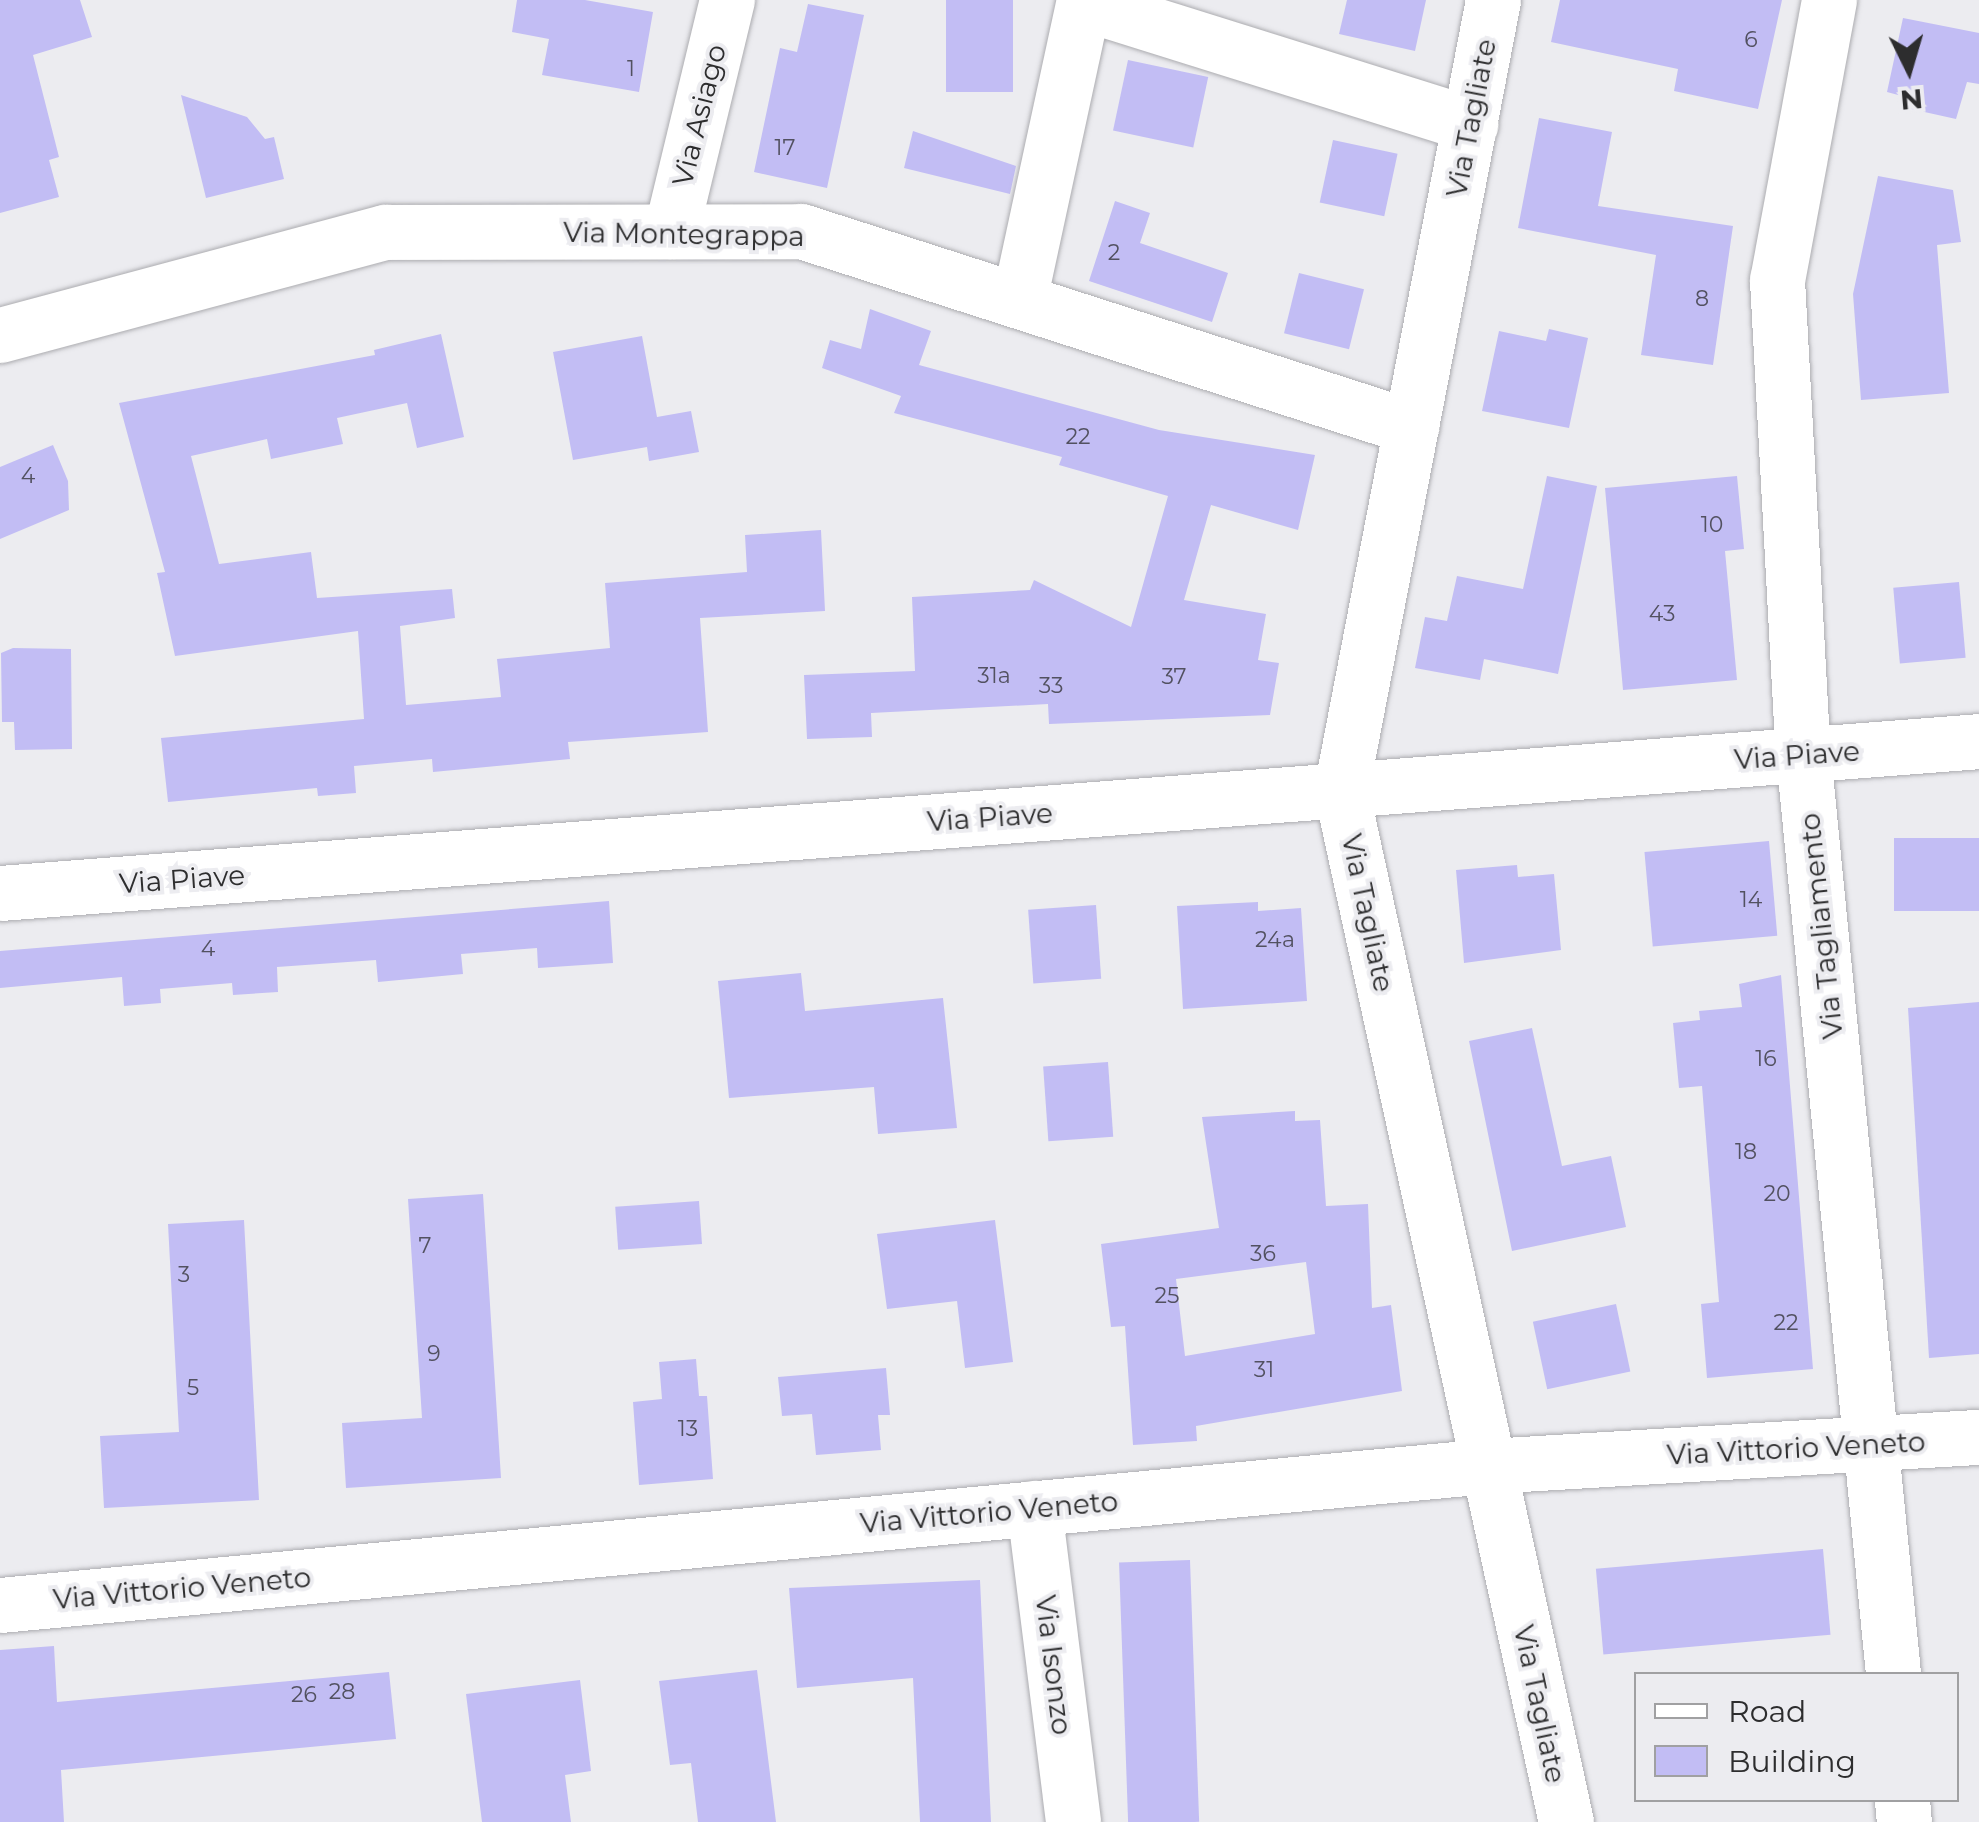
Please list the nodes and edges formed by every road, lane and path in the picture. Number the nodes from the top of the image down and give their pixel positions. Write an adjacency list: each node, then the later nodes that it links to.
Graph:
1 (728, 0): 6 (street, Via Asiago)
2 (1493, 0): 5 (street, Via Tagliate)
3 (1829, 0): 11 (street, Via Tagliamento)
4 (1084, 2): 5 (street); 7 (street)
5 (1470, 124): 9 (street, Via Tagliate)
6 (670, 231): 7 (street, Via Montegrappa); 8 (street, Via Montegrappa)
7 (1019, 300): 9 (street, Via Montegrappa)
8 (0, 335)
9 (1411, 427): 12 (street, Via Tagliate)
10 (1979, 741): 11 (street, Via Piave)
11 (1803, 754): 12 (street, Via Piave); 15 (street, Via Tagliamento)
12 (1341, 790): 13 (street, Via Piave); 16 (street, Via Tagliate)
13 (0, 893)
14 (1979, 1437): 15 (street, Via Vittorio Veneto)
15 (1874, 1443): 16 (street, Via Vittorio Veneto); 19 (street, Via Tagliamento)
16 (1488, 1466): 17 (street, Via Vittorio Veneto); 21 (street, Via Tagliate)
17 (1034, 1508): 18 (street, Via Vittorio Veneto); 20 (street, Via Isonzo)
18 (0, 1606)
19 (1893, 1672)
20 (1074, 1822)
21 (1566, 1822)

